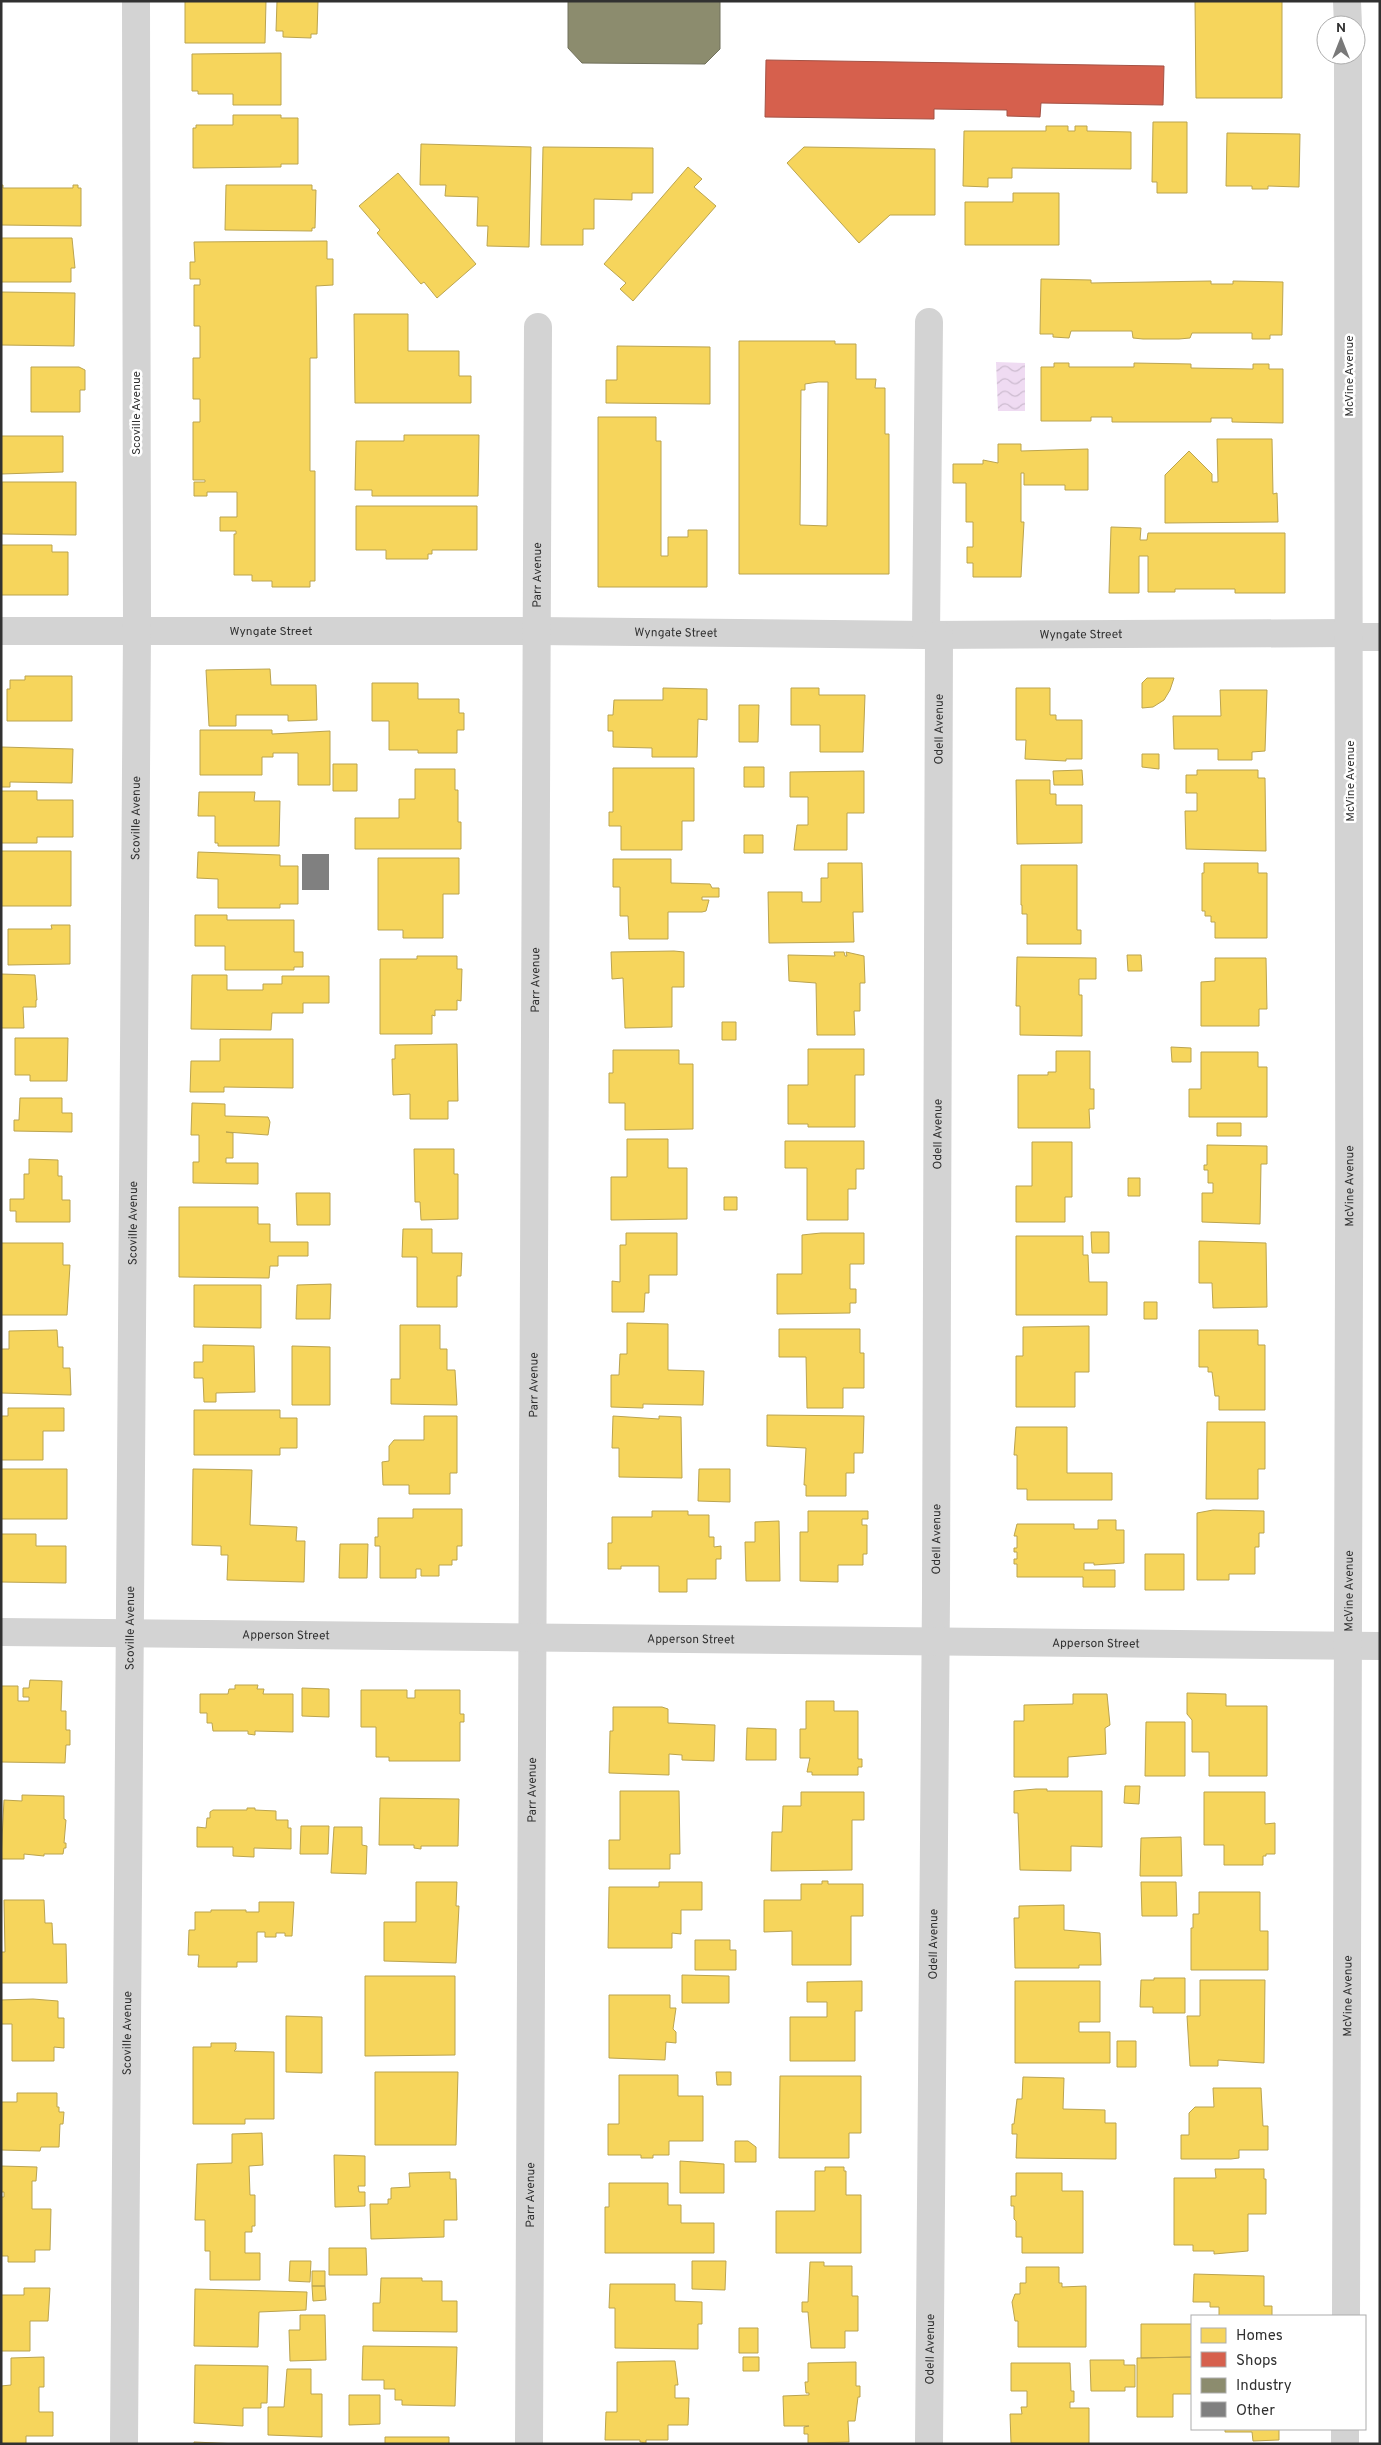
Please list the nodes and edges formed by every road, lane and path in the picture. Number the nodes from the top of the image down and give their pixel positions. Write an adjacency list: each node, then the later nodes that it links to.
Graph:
1 (136, 1): 8 (street, Scoville Avenue)
2 (1348, 1): 3 (street)
3 (1348, 15)
4 (1348, 65): 11 (street, McVine Avenue)
5 (929, 322): 10 (street, Odell Avenue)
6 (538, 327): 9 (street, Parr Avenue)
7 (1, 632): 8 (street, Wyngate Street)
8 (137, 632): 9 (street, Wyngate Street); 14 (street, Scoville Avenue)
9 (536, 632): 10 (street, Wyngate Street); 15 (street, Parr Avenue)
10 (933, 635): 11 (street, Wyngate Street); 16 (street, Odell Avenue)
11 (1350, 635): 12 (street, Wyngate Street); 17 (street, McVine Avenue)
12 (1380, 637)
13 (1, 1632): 14 (street, Apperson Street)
14 (129, 1633): 15 (street, Apperson Street); 21 (street, Scoville Avenue)
15 (533, 1638): 16 (street, Apperson Street); 22 (street, Parr Avenue)
16 (935, 1643): 17 (street, Apperson Street); 23 (street, Odell Avenue)
17 (1350, 1646): 18 (street, Apperson Street); 19 (street, McVine Avenue)
18 (1380, 1646)
19 (1346, 2315)
20 (1345, 2430): 24 (street)
21 (124, 2444)
22 (529, 2444)
23 (929, 2444)
24 (1345, 2444)

